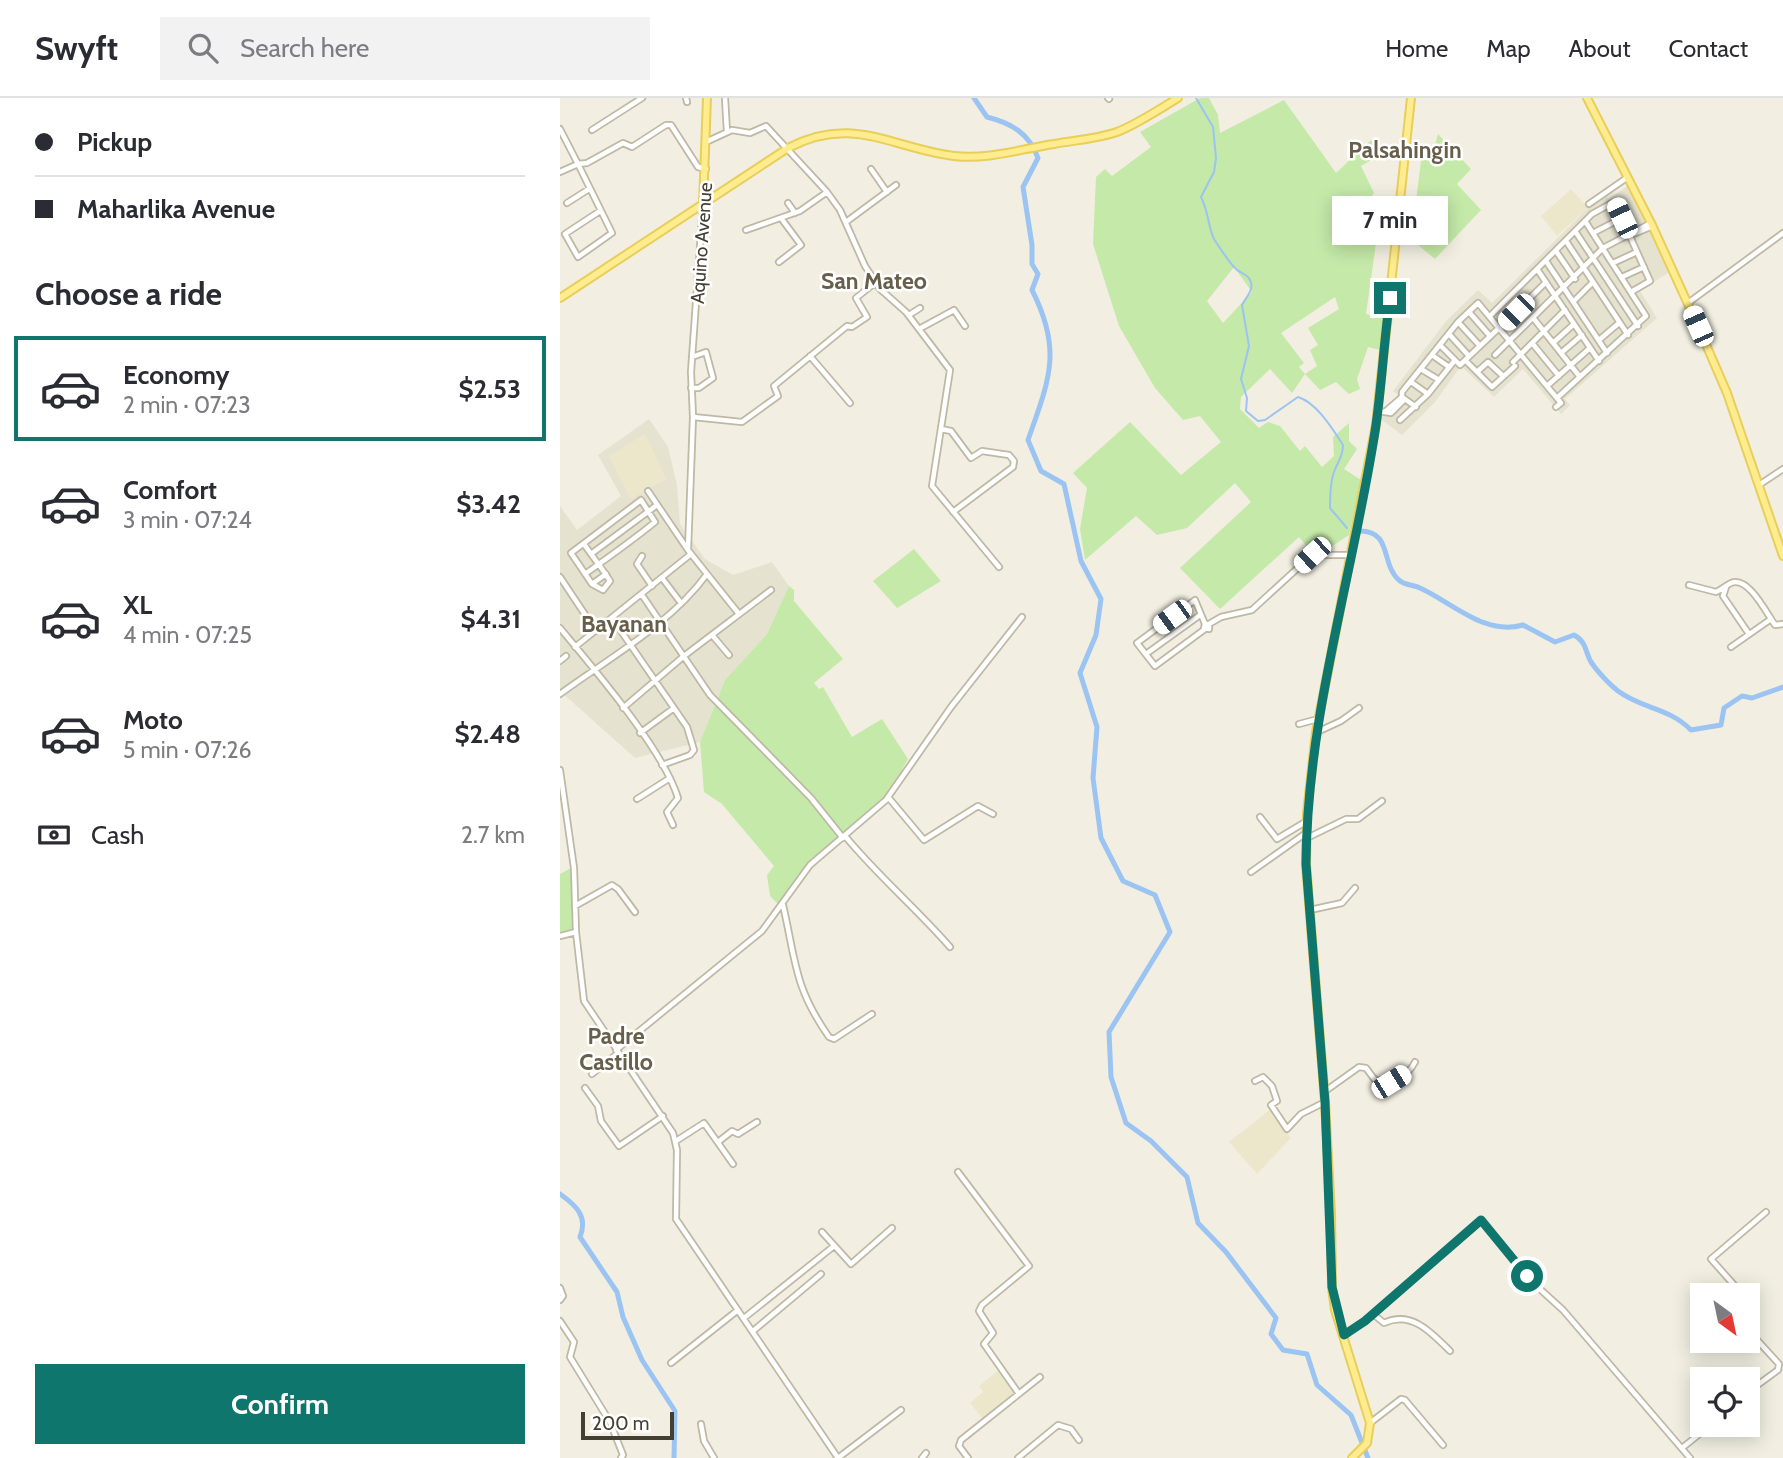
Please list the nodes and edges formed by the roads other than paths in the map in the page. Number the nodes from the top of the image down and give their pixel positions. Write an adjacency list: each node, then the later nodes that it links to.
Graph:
1 (642, 98): 8 (street)
2 (707, 98): 10 (main road, Aquino Avenue)
3 (725, 98): 9 (street)
4 (1178, 98): 11 (main road)
5 (1411, 98): 112 (main road)
6 (1587, 98): 16 (main road)
7 (560, 129): 12 (street)
8 (592, 130)
9 (727, 132): 10 (street); 11 (street)
10 (708, 141): 13 (main road, Aquino Avenue)
11 (788, 148): 19 (street); 23 (main road)
12 (578, 164): 13 (street); 15 (street); 18 (street)
13 (707, 169): 23 (main road, Aquino Avenue)
14 (871, 169): 20 (street)
15 (560, 172)
16 (1628, 176): 24 (street); 31 (main road)
17 (896, 185): 20 (street)
18 (589, 189): 21 (street); 25 (street)
19 (827, 192): 26 (street); 30 (street)
20 (887, 192): 30 (street)
21 (567, 203)
22 (788, 203): 26 (street)
23 (703, 204): 57 (main road); 91 (street, Aquino Avenue)
24 (1589, 204)
25 (600, 211): 36 (street); 36 (street)
26 (795, 213): 27 (street)
27 (781, 218): 32 (street); 44 (street)
28 (1622, 218): 29 (street); 34 (street); 37 (street)
29 (1585, 221): 33 (street); 34 (street)
30 (846, 222): 51 (street)
31 (1652, 225): 37 (street); 59 (main road)
32 (746, 230)
33 (1575, 231): 38 (street); 42 (street)
34 (1593, 233): 39 (street)
35 (1783, 233): 59 (street)
36 (562, 235)
37 (1630, 235): 39 (street); 41 (street)
38 (1566, 241): 40 (street); 48 (street)
39 (1603, 248): 42 (street); 45 (street)
40 (1556, 251): 43 (street); 50 (street)
41 (1637, 252): 45 (street); 46 (street)
42 (1592, 259): 48 (street); 70 (street)
43 (1546, 261): 47 (street); 54 (street)
44 (779, 262)
45 (1613, 263): 49 (street)
46 (1644, 267): 49 (street); 55 (street)
47 (1537, 269): 52 (street); 64 (street)
48 (1585, 269): 50 (street); 53 (street)
49 (1622, 277): 55 (street)
50 (1575, 279): 54 (street)
51 (876, 282): 63 (street); 90 (street)
52 (1546, 282): 56 (street); 71 (street)
53 (1593, 282): 58 (street); 67 (street)
54 (1565, 288): 56 (street); 58 (street)
55 (1631, 292): 70 (street)
56 (1556, 297): 61 (street); 65 (street)
57 (560, 298)
58 (1574, 301): 78 (street)
59 (1688, 303): 117 (main road)
60 (920, 308): 63 (street)
61 (1564, 310): 68 (street); 73 (street)
62 (1469, 312): 64 (street); 66 (street); 77 (street)
63 (909, 315): 72 (street)
64 (1491, 315): 71 (street)
65 (1534, 319): 73 (street); 79 (street)
66 (1458, 322): 74 (street); 83 (street)
67 (1619, 323): 76 (street); 78 (street)
68 (1574, 324): 75 (street); 81 (street)
69 (965, 326): 72 (street)
70 (1638, 326): 76 (street)
71 (1500, 327): 77 (street); 79 (street)
72 (919, 329): 115 (street)
73 (1544, 331): 80 (street); 81 (street)
74 (1449, 334): 82 (street); 92 (street)
75 (1581, 335): 84 (street); 86 (street)
76 (1628, 335): 87 (street)
77 (1490, 336): 83 (street)
78 (1599, 340): 87 (street)
79 (1512, 341): 85 (street); 89 (street)
80 (1532, 343): 85 (street); 100 (street)
81 (1553, 343): 86 (street)
82 (1440, 345): 88 (street); 93 (street)
83 (1480, 346): 92 (street)
84 (1590, 348): 94 (street); 95 (street)
85 (1522, 353): 99 (street); 104 (street)
86 (1561, 353): 95 (street)
87 (1607, 353): 94 (street)
88 (1432, 355): 96 (street); 97 (street)
89 (1495, 355)
90 (810, 356): 109 (street); 113 (street)
91 (692, 357): 105 (street, Aquino Avenue); 105 (street)
92 (1467, 358): 93 (street); 98 (street)
93 (1455, 360): 96 (street)
94 (1599, 361): 101 (street)
95 (1570, 365): 100 (street); 101 (street)
96 (1449, 367): 102 (street)
97 (1422, 369): 102 (street); 103 (street)
98 (1477, 372): 99 (street); 99 (street)
99 (1503, 376)
100 (1559, 376): 104 (street)
101 (1580, 377): 108 (street)
102 (1439, 380): 106 (street)
103 (1411, 382): 106 (street); 107 (street)
104 (1547, 386): 108 (street)
105 (691, 388): 113 (street, Aquino Avenue)
106 (1428, 394): 110 (street)
107 (1403, 398): 110 (street); 112 (street)
108 (1557, 398): 111 (street)
109 (850, 403)
110 (1416, 407): 114 (street)
111 (1556, 407)
112 (1382, 411): 125 (main road)
113 (693, 417): 123 (street, Aquino Avenue)
114 (1400, 420)
115 (941, 429): 121 (street); 121 (street)
116 (1783, 469): 117 (street)
117 (1759, 485): 127 (main road)
118 (648, 491): 119 (street)
119 (657, 505): 120 (street); 123 (street)
120 (648, 511): 122 (street); 124 (street); 128 (street)
121 (953, 512): 129 (street)
122 (584, 544): 124 (street); 130 (street)
123 (690, 552): 132 (street); 134 (street)
124 (591, 554): 128 (street)
125 (1351, 555): 149 (street); 168 (main road)
126 (642, 556): 137 (street)
127 (1783, 556)
128 (599, 565): 130 (street); 131 (street)
129 (999, 567)
130 (585, 573): 135 (street)
131 (606, 574): 135 (street); 135 (street)
132 (707, 574): 141 (street); 142 (street)
133 (560, 577): 151 (street)
134 (662, 578): 137 (street); 141 (street)
135 (592, 584)
136 (1689, 585): 138 (street)
137 (652, 586): 140 (street)
138 (1726, 587): 146 (street); 152 (street)
139 (771, 590): 142 (street)
140 (642, 594): 145 (street); 147 (street)
141 (681, 603): 147 (street)
142 (739, 614): 153 (street)
143 (1200, 615): 149 (street); 158 (street); 158 (street)
144 (1022, 617): 175 (street)
145 (612, 618): 151 (street); 154 (street)
146 (1771, 619): 148 (street); 152 (street)
147 (661, 620): 154 (street); 160 (street)
148 (1783, 624)
149 (1206, 626): 158 (street)
150 (560, 628): 155 (street)
151 (596, 631): 155 (street)
152 (1749, 634): 156 (street)
153 (712, 635): 157 (street); 160 (street)
154 (629, 645): 162 (street); 163 (street)
155 (575, 647): 162 (street)
156 (1731, 647)
157 (729, 654)
158 (1146, 654)
159 (566, 656): 161 (street)
160 (684, 656): 163 (street); 183 (street)
161 (560, 661)
162 (593, 670): 164 (street); 165 (street)
163 (656, 680): 165 (street); 166 (street)
164 (560, 695)
165 (623, 708): 171 (street)
166 (674, 708): 171 (street); 172 (street)
167 (1359, 708): 170 (street)
168 (1318, 719): 169 (street); 170 (main road)
169 (1299, 724)
170 (1316, 732): 180 (main road)
171 (640, 733): 172 (street)
172 (662, 765): 174 (street)
173 (560, 770): 187 (street)
174 (670, 778): 176 (street); 181 (street)
175 (888, 797): 178 (street); 183 (street)
176 (637, 799)
177 (1382, 802): 182 (street)
178 (993, 814)
179 (1260, 817): 180 (street)
180 (1307, 821): 182 (main road)
181 (673, 825)
182 (1307, 835): 184 (street); 188 (main road)
183 (844, 837): 186 (street); 192 (street)
184 (1251, 872)
185 (1355, 888): 188 (street)
186 (783, 904): 193 (street); 194 (street)
187 (575, 906): 189 (street); 190 (street)
188 (1310, 911): 199 (main road)
189 (635, 912)
190 (576, 932): 191 (street); 194 (street)
191 (560, 936)
192 (950, 947)
193 (872, 1014)
194 (617, 1051): 196 (street); 201 (street)
195 (1415, 1062): 199 (street)
196 (592, 1074)
197 (1255, 1081): 200 (street)
198 (584, 1088): 201 (street)
199 (1324, 1092): 200 (main road)
200 (1325, 1102): 220 (main road)
201 (663, 1116): 203 (street)
202 (757, 1122): 204 (street)
203 (676, 1141): 204 (street); 215 (street)
204 (718, 1142): 205 (street)
205 (733, 1164)
206 (958, 1172): 226 (street)
207 (1766, 1212): 212 (street)
208 (892, 1228): 210 (street)
209 (822, 1232): 210 (street)
210 (834, 1246): 217 (street)
211 (821, 1274): 219 (street)
212 (1732, 1283)
213 (560, 1288): 214 (street)
214 (560, 1300)
215 (738, 1310): 217 (street); 223 (street)
216 (1373, 1314): 220 (street); 222 (street); 233 (street)
217 (744, 1318): 219 (street)
218 (560, 1321): 234 (street)
219 (753, 1331): 236 (street)
220 (1344, 1335): 228 (main road)
221 (1760, 1343): 225 (street)
222 (1450, 1351)
223 (671, 1363)
224 (1040, 1377): 226 (street)
225 (1760, 1383)
226 (1018, 1394): 237 (street)
227 (901, 1410): 236 (street)
228 (1370, 1423): 232 (street); 239 (main road)
229 (701, 1424): 235 (street)
230 (1696, 1437): 233 (street)
231 (1079, 1440): 238 (street)
232 (1443, 1445)
233 (1682, 1448): 240 (street)
234 (621, 1458)
235 (714, 1458)
236 (838, 1458)
237 (968, 1458)
238 (1018, 1458)
239 (1352, 1458)
240 (1690, 1458)

